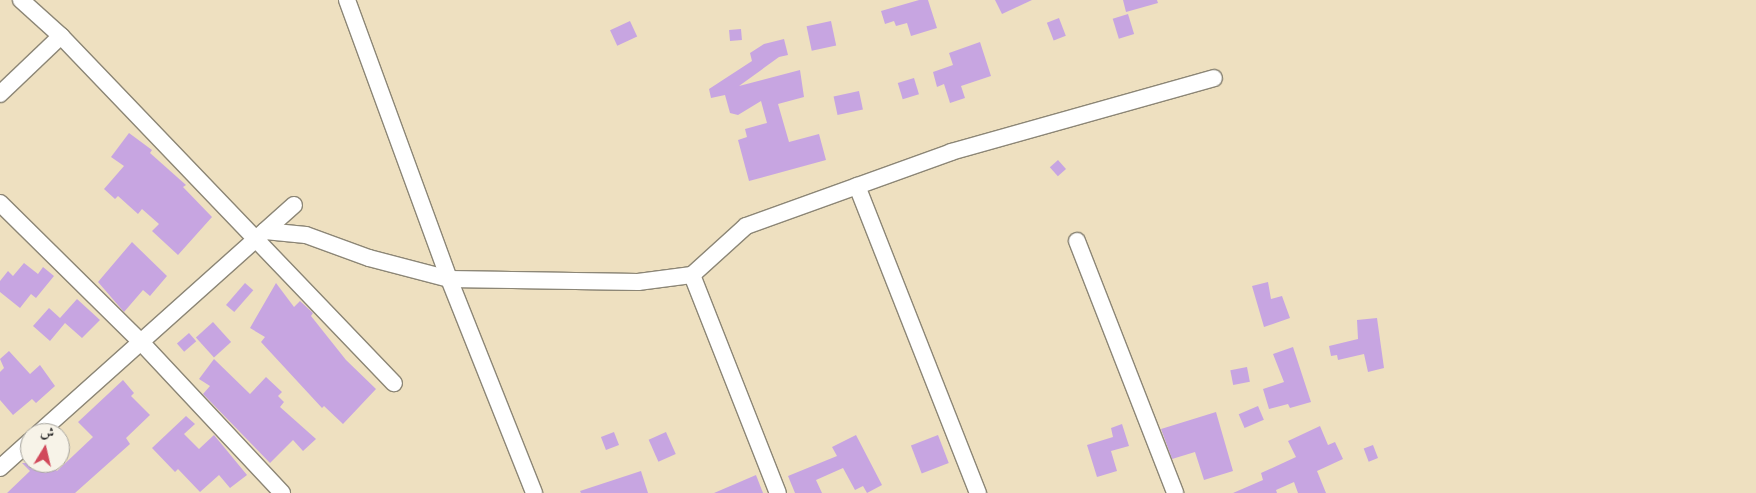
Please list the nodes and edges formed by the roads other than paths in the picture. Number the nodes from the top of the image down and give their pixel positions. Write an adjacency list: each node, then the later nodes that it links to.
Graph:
1 (21, 0): 3 (street)
2 (347, 0): 12 (street)
3 (61, 36): 5 (street); 9 (street)
4 (1214, 78): 6 (street)
5 (0, 94)
6 (857, 186): 11 (street); 21 (street)
7 (0, 203): 13 (street)
8 (294, 206): 9 (street)
9 (261, 235): 12 (street); 13 (street); 14 (street)
10 (1077, 241): 22 (street)
11 (692, 275): 12 (street); 20 (street)
12 (449, 279): 19 (street)
13 (140, 342): 15 (street); 18 (street)
14 (394, 383)
15 (50, 423)
16 (20, 450): 17 (street)
17 (0, 468)
18 (282, 493)
19 (534, 493)
20 (778, 493)
21 (978, 493)
22 (1176, 493)

